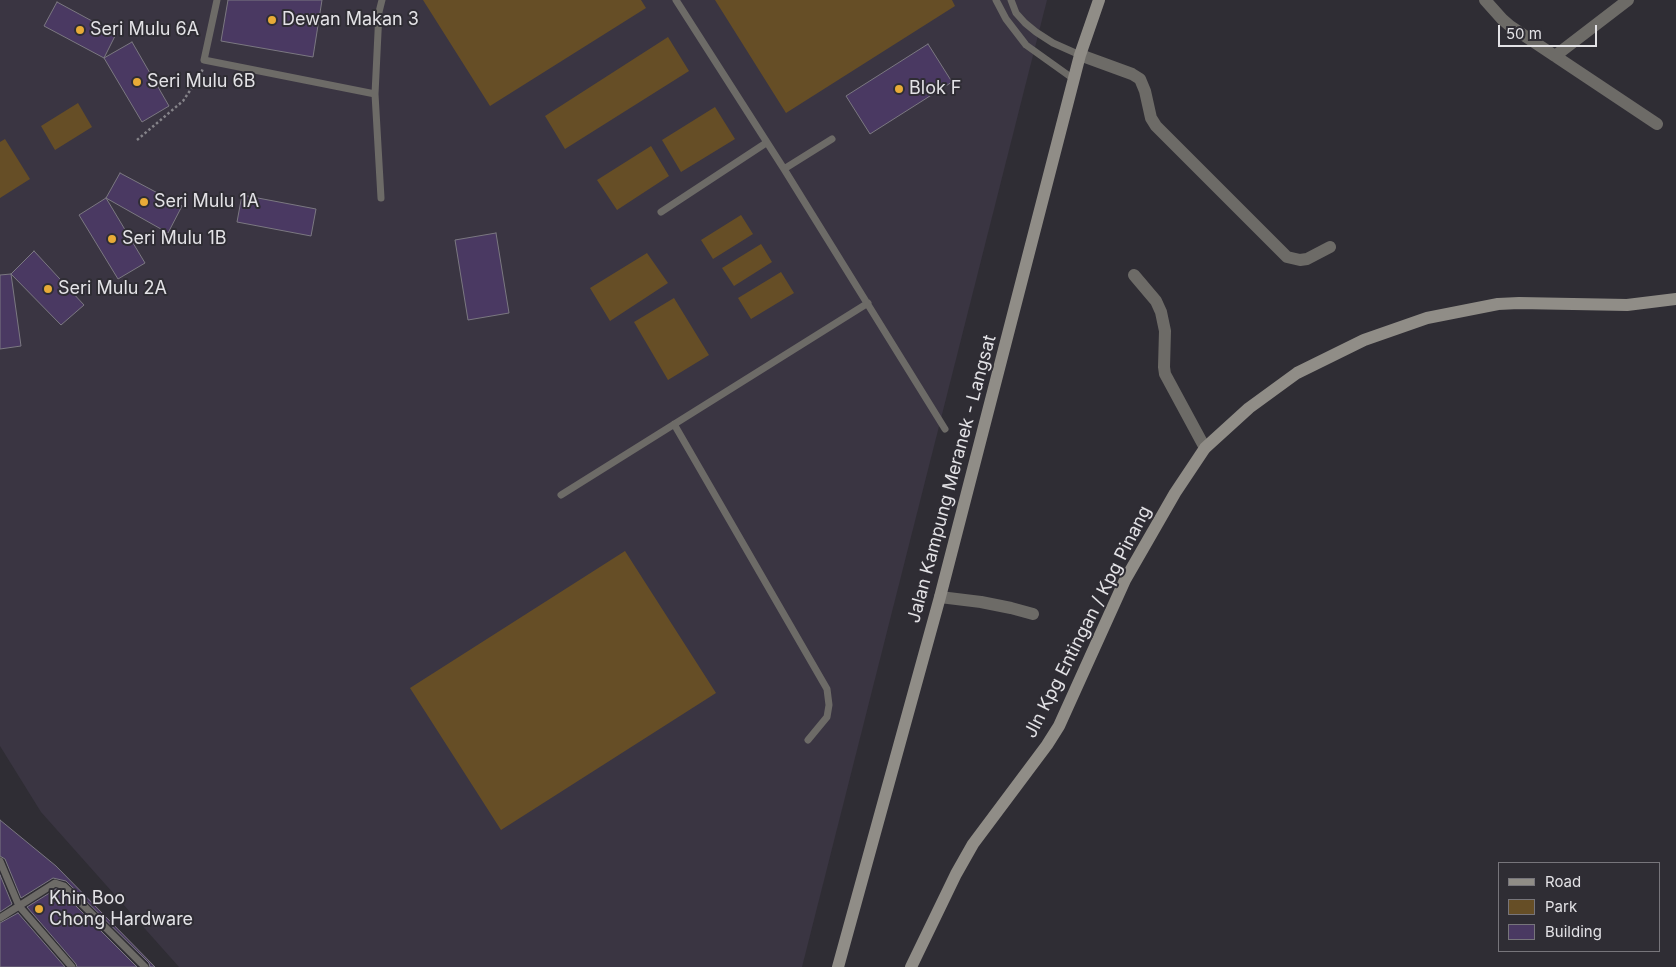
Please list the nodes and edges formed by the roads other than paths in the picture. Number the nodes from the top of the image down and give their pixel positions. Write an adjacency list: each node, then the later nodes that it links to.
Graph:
1 (217, 0): 12 (lane)
2 (382, 0): 12 (lane)
3 (676, 0): 15 (lane)
4 (996, 0): 11 (lane)
5 (1011, 0): 9 (lane)
6 (1098, 0): 9 (main road, Jalan Kampung Meranek - Langsat)
7 (1485, 0): 10 (street)
8 (1628, 0): 10 (street)
9 (1080, 55): 11 (main road, Jalan Kampung Meranek - Langsat); 19 (street)
10 (1555, 56): 13 (street)
11 (1075, 80): 27 (main road, Jalan Kampung Meranek - Langsat)
12 (375, 94): 17 (lane)
13 (1657, 124)
14 (832, 139): 16 (lane)
15 (766, 143): 16 (lane); 18 (lane)
16 (784, 169): 22 (lane)
17 (381, 198)
18 (661, 212)
19 (1330, 247)
20 (1134, 275): 25 (street)
21 (1676, 299): 25 (main road, Jln Kpg Entingan / Kpg Pinang)
22 (868, 303): 23 (lane); 24 (lane)
23 (674, 424): 26 (lane); 29 (lane)
24 (945, 429)
25 (1205, 448): 36 (main road, Jln Kpg Entingan / Kpg Pinang)
26 (561, 495)
27 (940, 597): 28 (street); 35 (main road, Jalan Kampung Meranek - Langsat)
28 (1033, 614)
29 (808, 740)
30 (0, 861): 31 (lane)
31 (19, 906): 32 (lane); 33 (lane); 34 (lane)
32 (0, 918)
33 (72, 967)
34 (145, 967)
35 (838, 967)
36 (911, 967)

